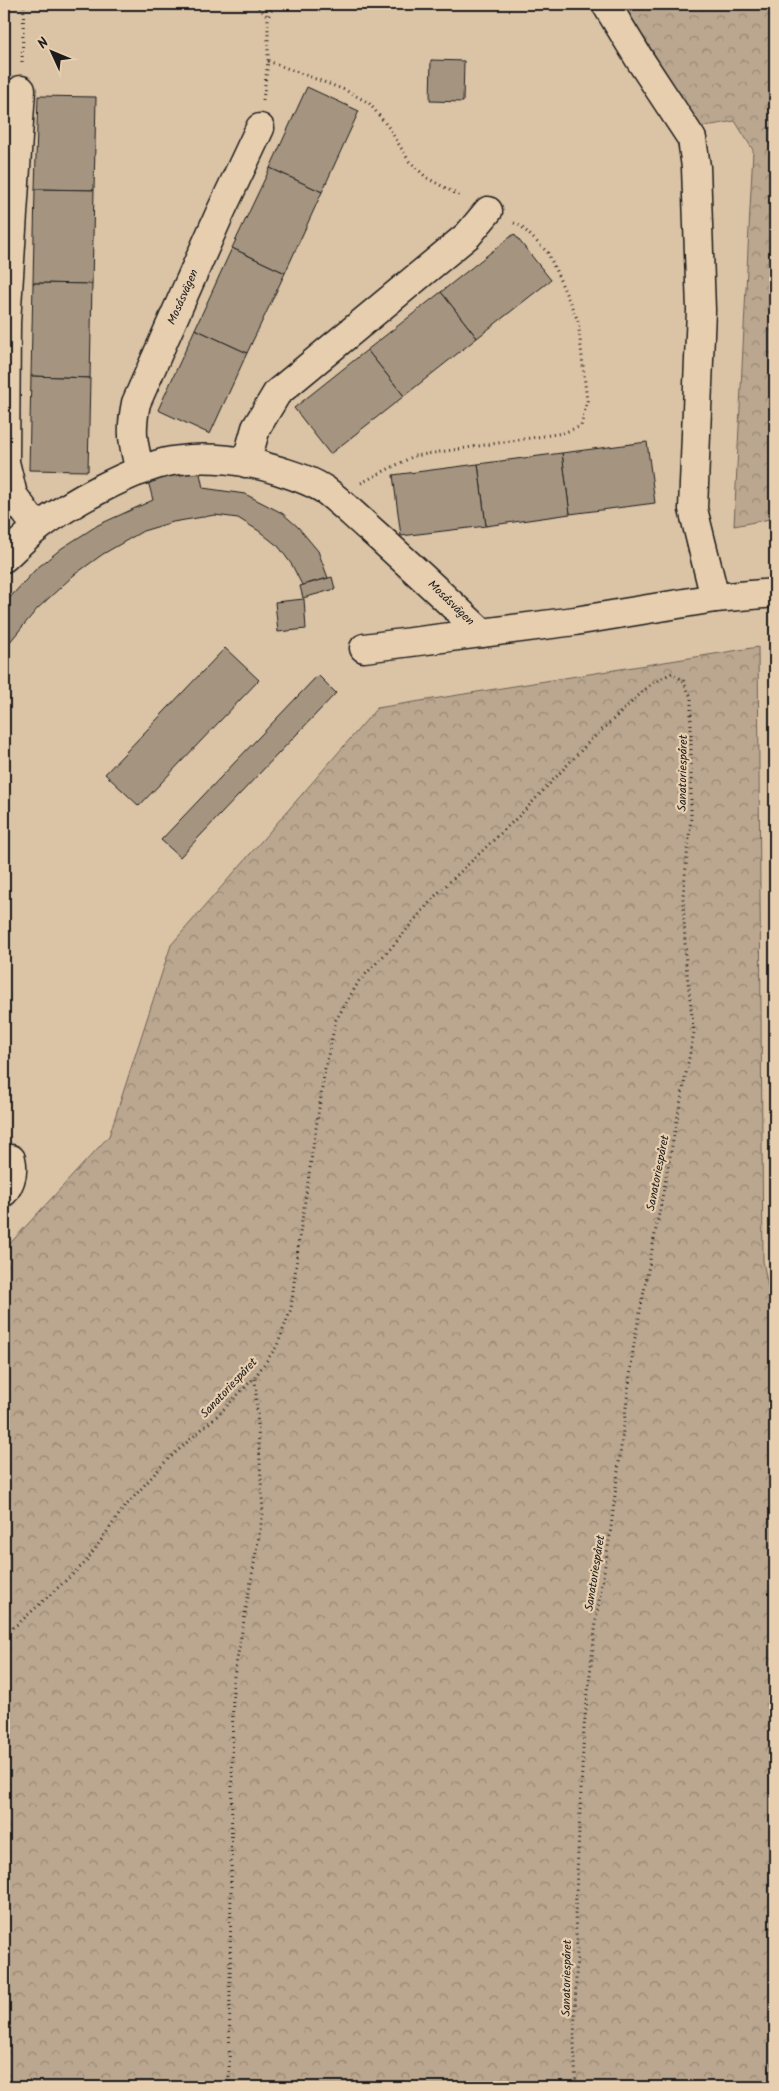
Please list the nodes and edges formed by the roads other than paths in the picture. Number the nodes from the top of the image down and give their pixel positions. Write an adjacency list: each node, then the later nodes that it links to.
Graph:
1 (606, 4): 10 (street)
2 (21, 90): 7 (street)
3 (260, 128): 6 (street, Mosåsvägen)
4 (488, 212): 5 (street)
5 (246, 462): 6 (street, Mosåsvägen); 11 (street, Mosåsvägen)
6 (140, 471): 7 (street, Mosåsvägen)
7 (36, 528): 8 (street, Mosåsvägen)
8 (4, 558)
9 (775, 593): 10 (street, Mosåsvägen)
10 (714, 598): 11 (street, Mosåsvägen)
11 (482, 633): 12 (street, Mosåsvägen)
12 (364, 648)
13 (11, 1159): 14 (street)
14 (4, 1192)

